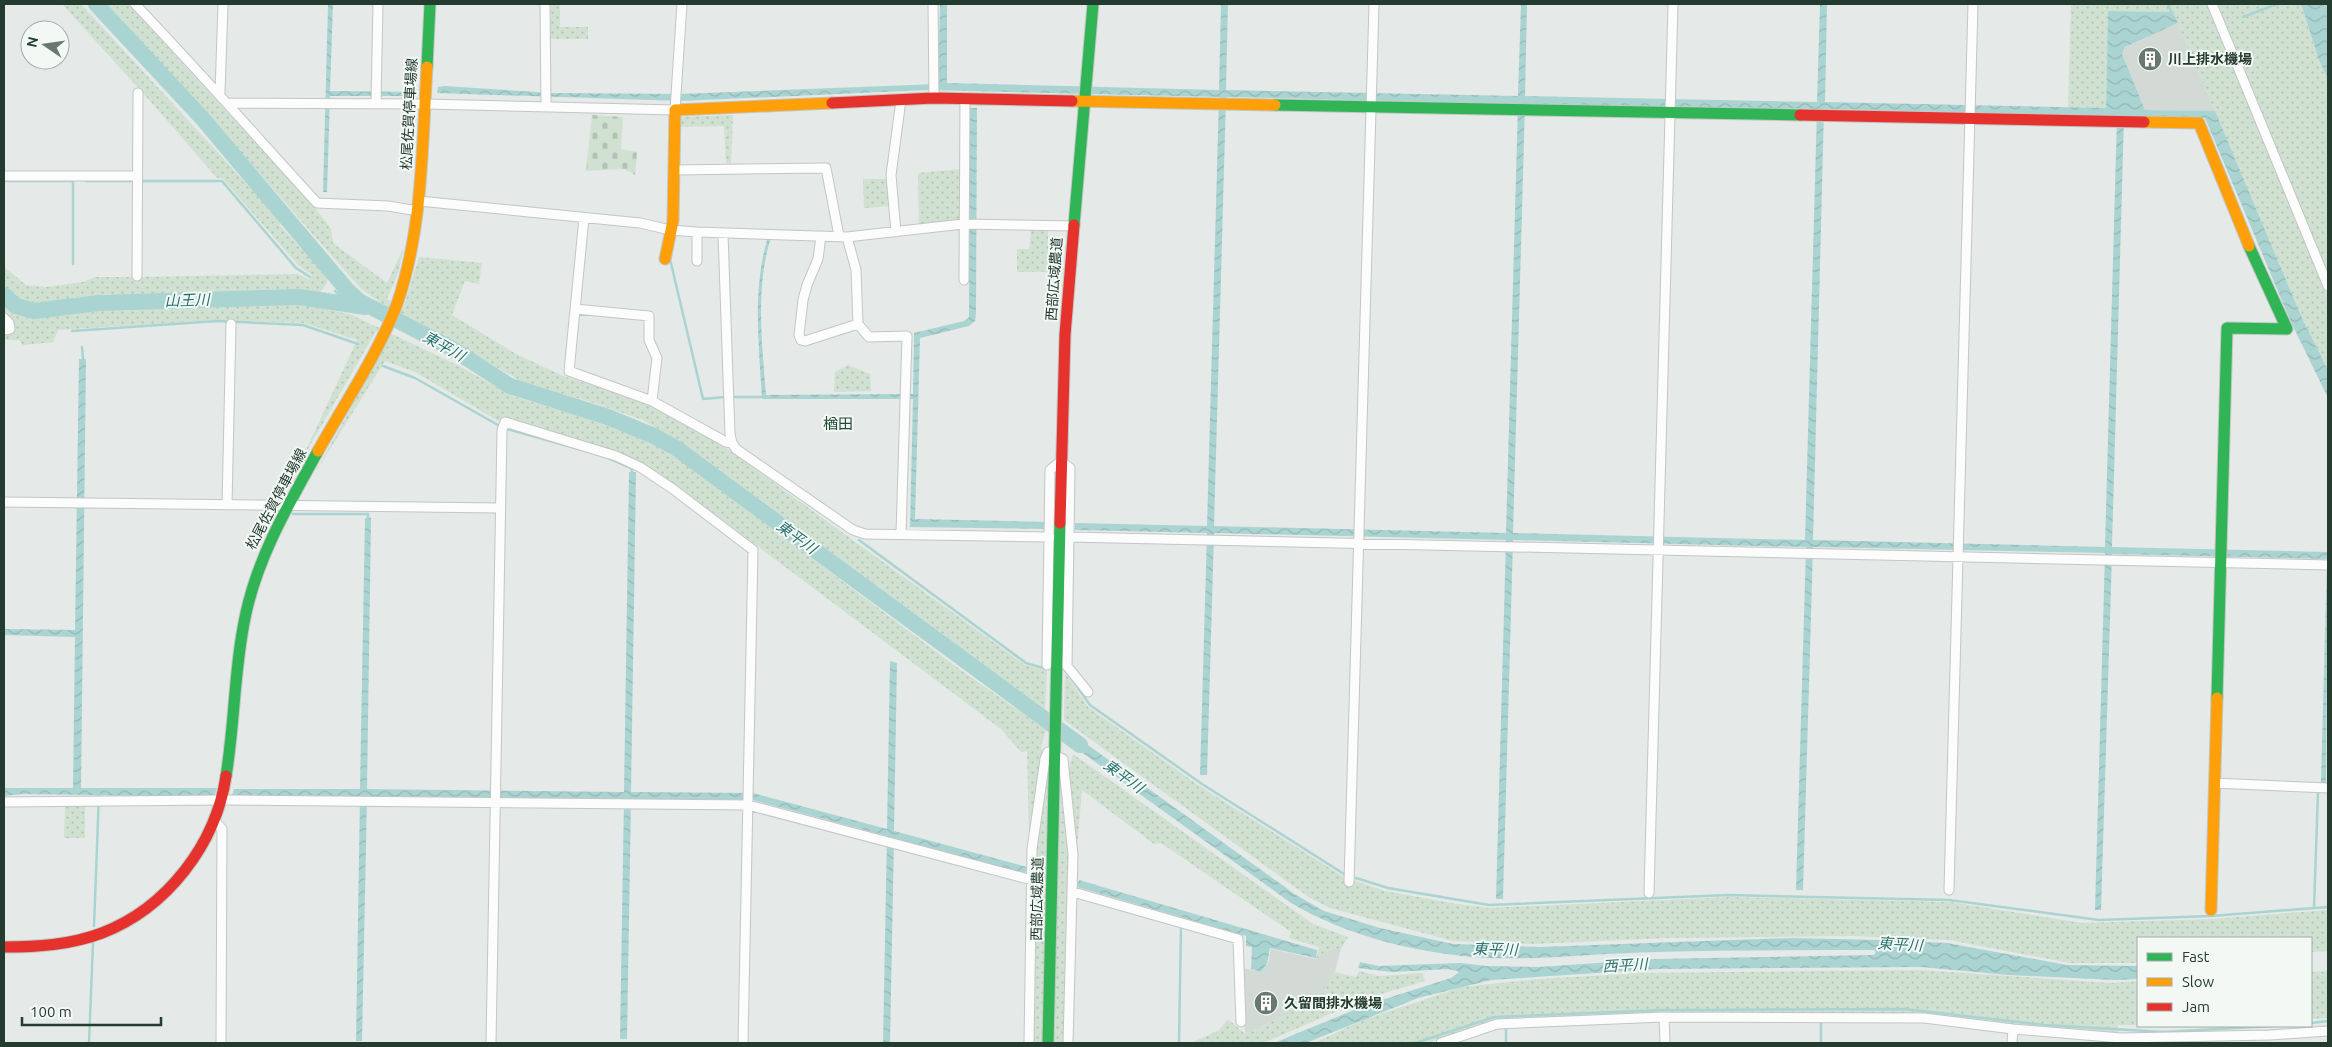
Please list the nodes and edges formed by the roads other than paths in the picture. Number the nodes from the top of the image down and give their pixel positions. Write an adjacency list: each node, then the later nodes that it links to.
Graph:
1 (135, 4): 14 (street)
2 (223, 4): 14 (street)
3 (378, 4): 16 (street)
4 (430, 4): 21 (street, 松尾佐賀停車場線)
5 (545, 4): 22 (street)
6 (682, 4): 24 (street)
7 (934, 4): 15 (street)
8 (1093, 4): 19 (street, 西部広域農道)
9 (1374, 4): 23 (street)
10 (1674, 4): 25 (street)
11 (1973, 4): 26 (street)
12 (2212, 4): 44 (street)
13 (138, 93): 29 (street)
14 (220, 93): 20 (street)
15 (934, 96): 17 (street); 18 (street)
16 (376, 97): 20 (street); 21 (street)
17 (965, 98): 19 (street); 32 (street)
18 (901, 100): 24 (street); 36 (street)
19 (1085, 100): 23 (street); 33 (street, 西部広域農道)
20 (228, 103): 30 (street)
21 (424, 104): 22 (street); 30 (street, 松尾佐賀停車場線)
22 (546, 104): 24 (street)
23 (1371, 106): 25 (street); 60 (street)
24 (675, 108): 27 (street)
25 (1670, 112): 26 (street); 61 (street)
26 (1971, 118): 62 (street); 63 (street)
27 (674, 170): 34 (street); 39 (street)
28 (4, 176): 29 (street)
29 (137, 176): 42 (street)
30 (418, 206): 31 (street); 55 (street, 松尾佐賀停車場線)
31 (584, 218): 34 (street); 45 (street)
32 (965, 224): 33 (street); 36 (street); 43 (street)
33 (1074, 226): 52 (street, 西部広域農道)
34 (670, 230): 35 (street); 40 (street)
35 (697, 232): 37 (street); 41 (street)
36 (896, 232): 39 (street)
37 (723, 234): 38 (street); 51 (street)
38 (821, 236): 39 (street); 48 (street)
39 (843, 236): 48 (street)
40 (665, 259)
41 (697, 261)
42 (137, 276)
43 (964, 280)
44 (2328, 286)
45 (575, 309): 50 (street); 50 (street)
46 (4, 318): 49 (street)
47 (231, 324): 54 (street)
48 (858, 324): 57 (street)
49 (4, 330)
50 (652, 401): 51 (street)
51 (732, 443): 57 (street)
52 (1061, 461): 58 (street); 59 (street); 67 (street, 西部広域農道)
53 (4, 502): 54 (street)
54 (227, 505): 55 (street)
55 (288, 506): 56 (street); 70 (street, 松尾佐賀停車場線)
56 (500, 508): 72 (street); 73 (street)
57 (901, 534): 58 (street)
58 (1050, 537): 65 (street)
59 (1069, 537): 60 (street); 66 (street)
60 (1359, 541): 61 (street); 76 (street)
61 (1659, 548): 62 (street); 79 (street)
62 (1958, 555): 63 (street); 77 (street)
63 (2220, 557): 64 (street); 68 (street)
64 (2326, 565)
65 (1047, 664)
66 (1088, 692)
67 (1054, 755): 75 (street); 78 (street); 91 (street, 西部広域農道)
68 (2214, 783): 69 (street); 80 (street)
69 (2328, 788)
70 (222, 800): 71 (street); 72 (street); 74 (street, 松尾佐賀停車場線)
71 (4, 802)
72 (496, 803): 73 (street); 88 (street)
73 (748, 805): 75 (street); 89 (street)
74 (215, 821): 81 (street, 松尾佐賀停車場線); 87 (street)
75 (1032, 880): 90 (street)
76 (1349, 882)
77 (1949, 890)
78 (1072, 892): 83 (street); 92 (street)
79 (1650, 893)
80 (2211, 910)
81 (4, 947)
82 (1664, 1017): 84 (street); 93 (street); 94 (street)
83 (1241, 1022)
84 (2013, 1029): 86 (street); 95 (street)
85 (2328, 1031): 86 (street)
86 (2270, 1039)
87 (221, 1043)
88 (491, 1043)
89 (743, 1043)
90 (1029, 1043)
91 (1048, 1043)
92 (1068, 1043)
93 (1441, 1043)
94 (1665, 1043)
95 (2012, 1043)

